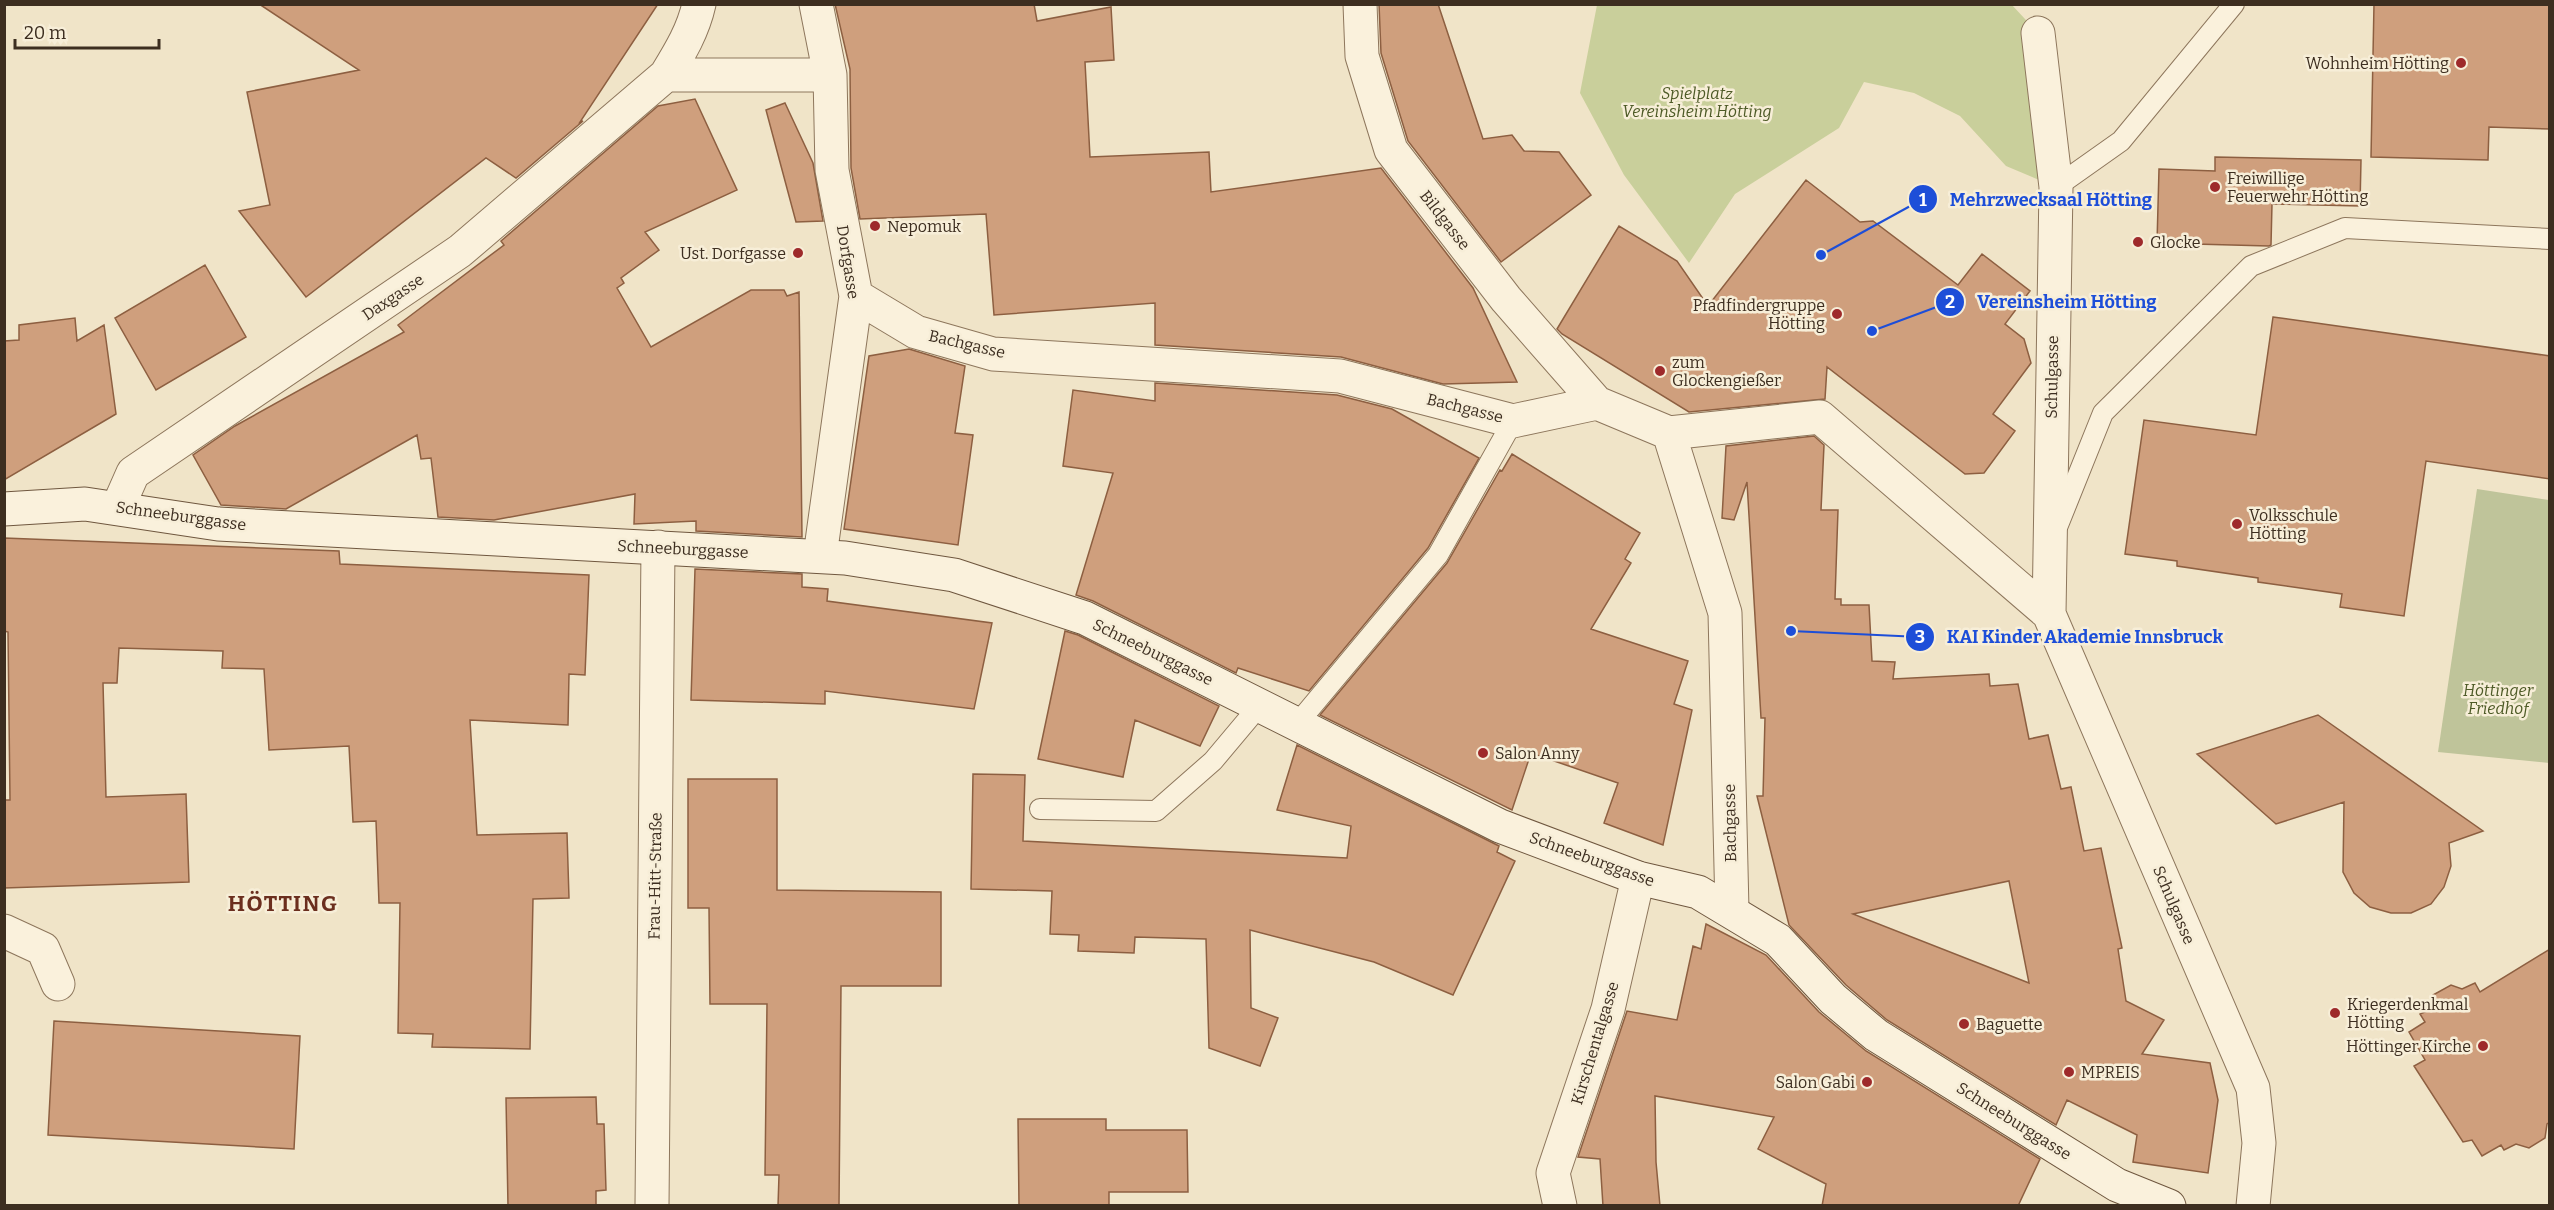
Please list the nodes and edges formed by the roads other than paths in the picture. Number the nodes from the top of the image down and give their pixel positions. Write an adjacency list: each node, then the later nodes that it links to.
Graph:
1 (699, 4): 6 (street, Daxgasse)
2 (816, 4): 7 (street, Dorfgasse)
3 (1360, 4): 11 (street, Bildgasse)
4 (2234, 4): 8 (lane)
5 (2038, 33): 8 (street, Schulgasse)
6 (666, 75): 7 (street); 14 (street, Daxgasse)
7 (830, 75): 10 (street, Dorfgasse)
8 (2056, 187): 17 (street, Schulgasse)
9 (2550, 239): 17 (lane)
10 (856, 296): 12 (street, Bachgasse); 18 (street, Dorfgasse)
11 (1597, 403): 12 (street, Bachgasse); 13 (street)
12 (1513, 421): 21 (lane)
13 (1669, 433): 19 (street, Schulgasse); 24 (street, Bachgasse)
14 (118, 507): 15 (street, Schneeburggasse); 16 (street, Schneeburggasse)
15 (4, 509)
16 (658, 547): 18 (street, Schneeburggasse); 27 (street, Frau-Hitt-Straße)
17 (2048, 550): 19 (street, Schulgasse)
18 (820, 556): 20 (street, Schneeburggasse)
19 (2049, 614): 30 (street, Schulgasse)
20 (1260, 705): 21 (street, Schneeburggasse); 22 (lane)
21 (1297, 724): 23 (street, Schneeburggasse)
22 (1040, 809)
23 (1638, 878): 24 (street, Schneeburggasse); 28 (street, Kirschentalgasse)
24 (1732, 910): 29 (street, Schneeburggasse)
25 (4, 932): 26 (street)
26 (58, 984)
27 (652, 1206)
28 (1560, 1206)
29 (2169, 1206)
30 (2253, 1206)

